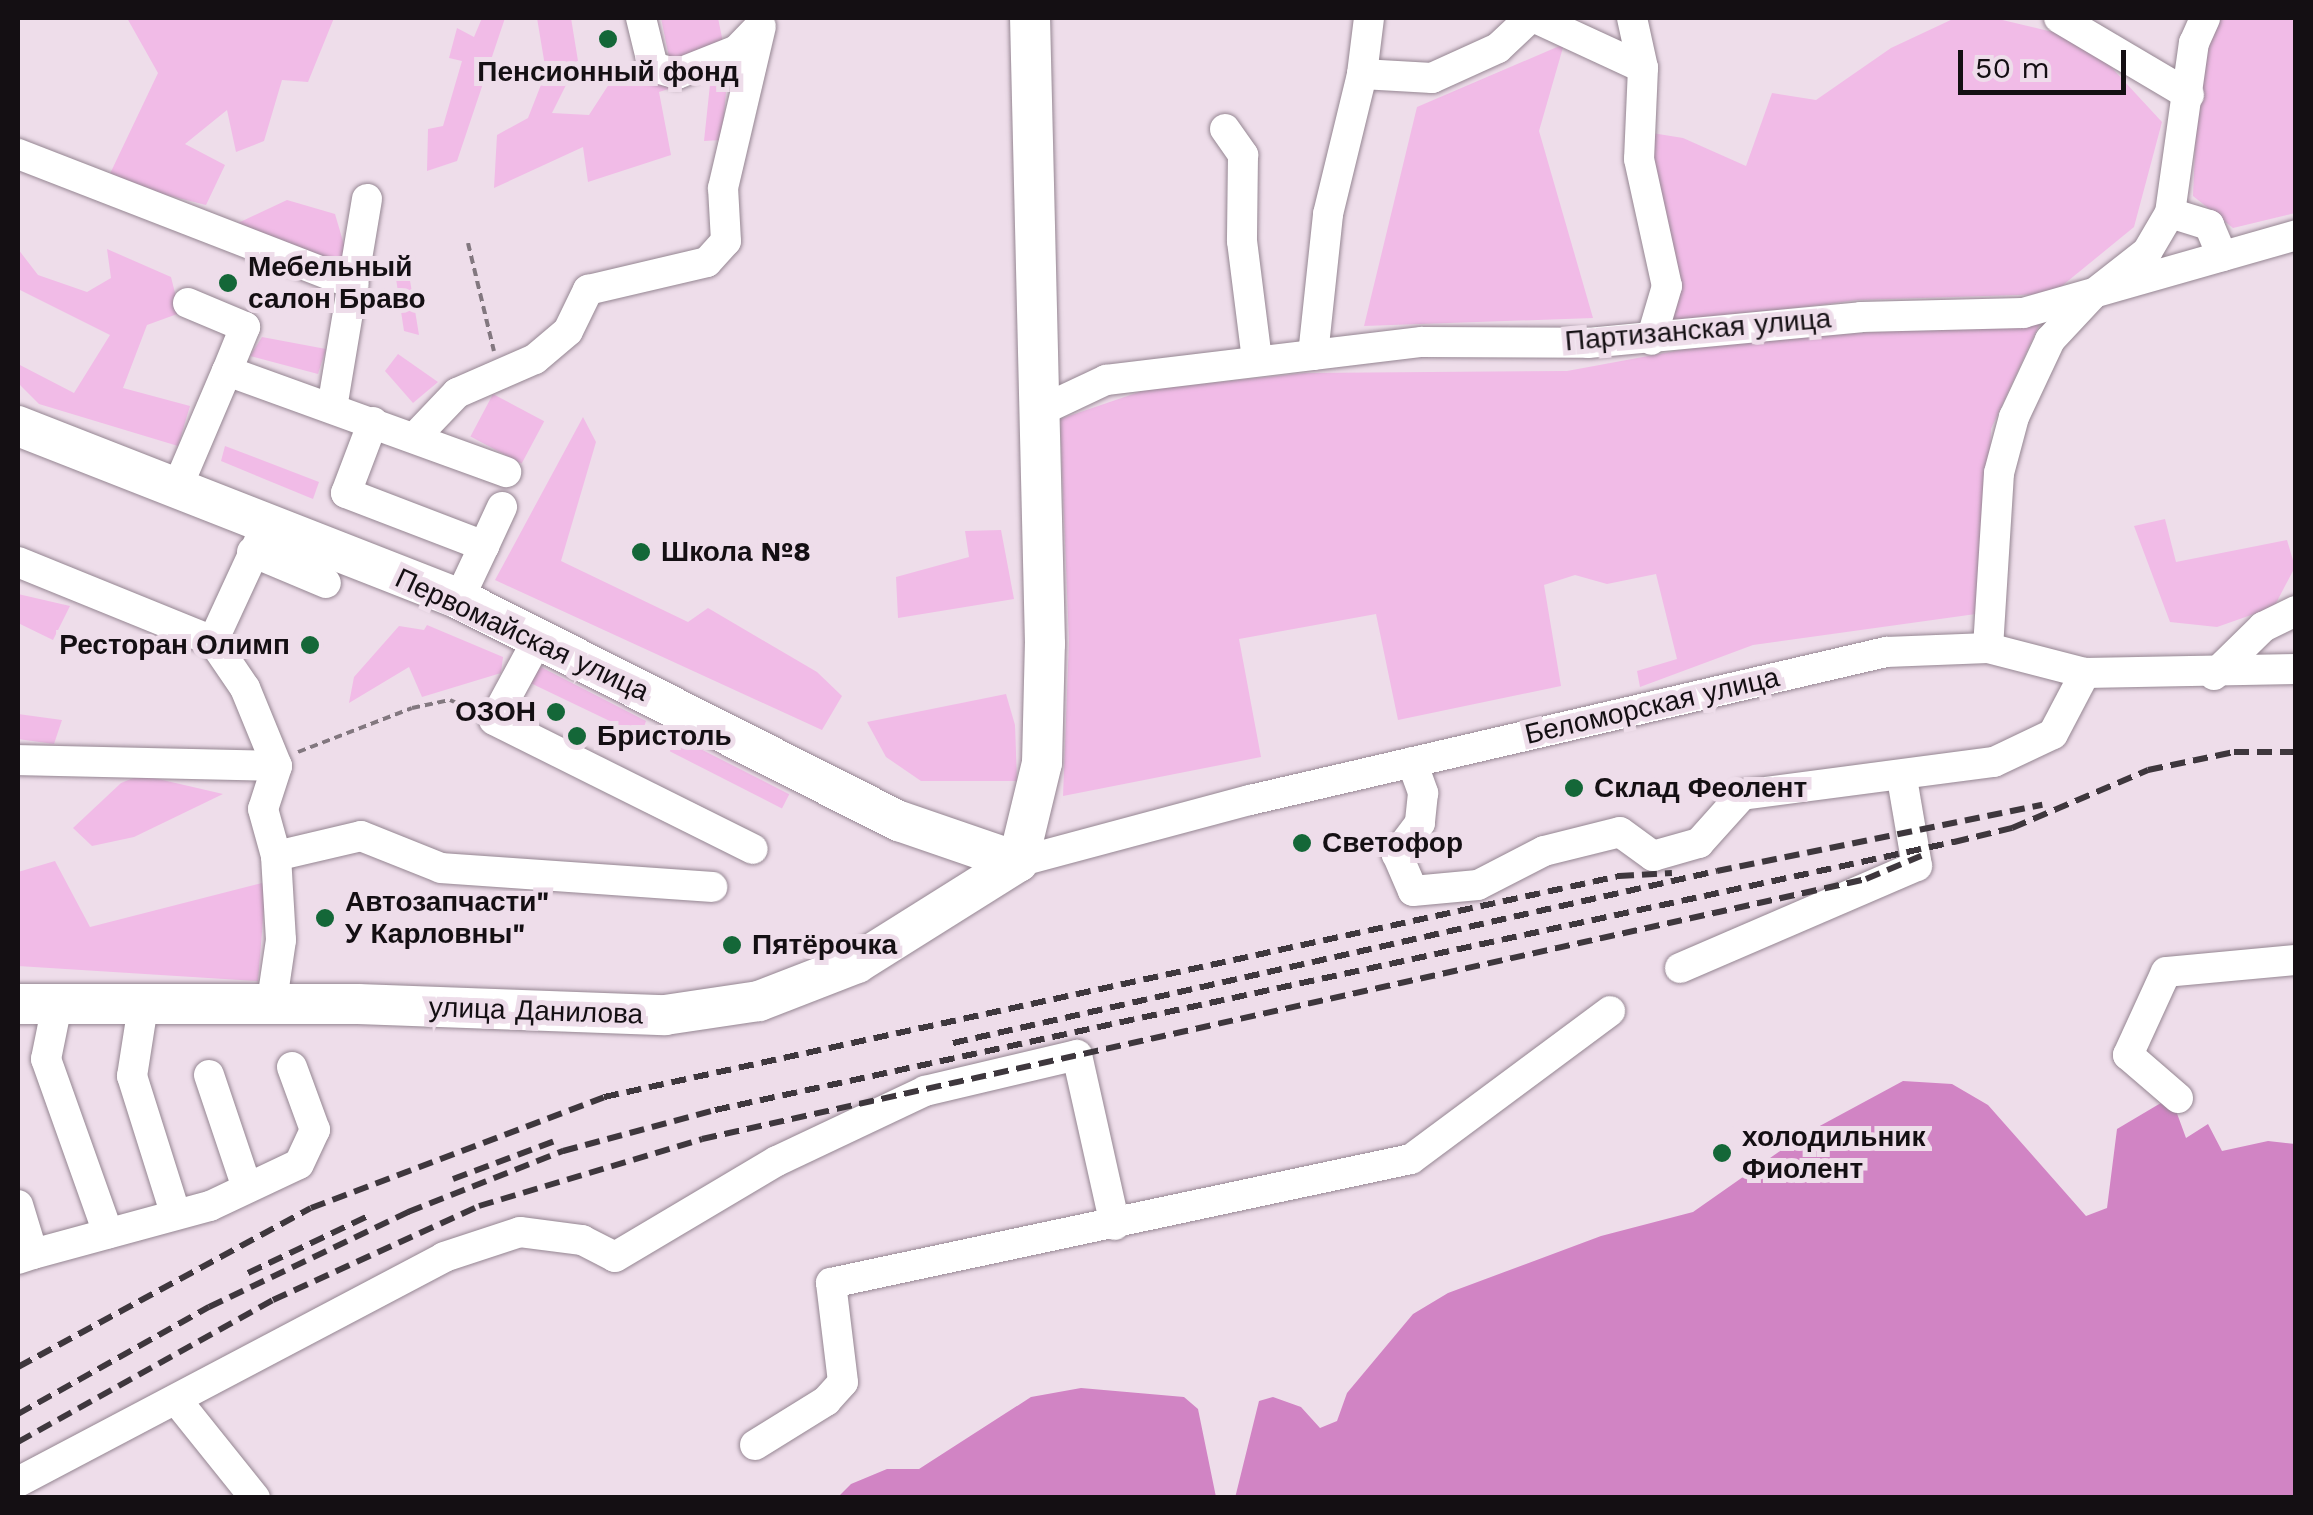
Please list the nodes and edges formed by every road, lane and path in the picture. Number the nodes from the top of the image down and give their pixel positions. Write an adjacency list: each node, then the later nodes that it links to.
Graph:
1 (642, 18): 8 (street)
2 (1030, 18): 28 (main road)
3 (1369, 18): 10 (street)
4 (1532, 18): 9 (street); 10 (street)
5 (1632, 18): 9 (street)
6 (2059, 18): 11 (street)
7 (2205, 18): 11 (street)
8 (763, 22): 26 (street)
9 (1642, 68): 22 (street)
10 (1362, 74): 23 (street)
11 (2189, 95): 15 (street)
12 (1226, 129): 24 (street)
13 (18, 154): 19 (street)
14 (367, 200): 19 (street)
15 (2170, 213): 18 (street); 20 (street)
16 (2296, 234): 18 (street, Партизанская улица)
17 (468, 243): 26 (path)
18 (2222, 256): 20 (street, Партизанская улица)
19 (354, 284): 27 (street)
20 (2092, 295): 22 (street, Партизанская улица); 43 (street)
21 (188, 303): 25 (street)
22 (1651, 340): 23 (street, Партизанская улица)
23 (1313, 355): 24 (street, Партизанская улица)
24 (1257, 359): 28 (street, Партизанская улица)
25 (227, 371): 27 (street); 33 (street)
26 (499, 375): 31 (street)
27 (332, 408): 29 (street)
28 (1040, 411): 54 (main road)
29 (372, 422): 31 (street); 36 (street)
30 (18, 426): 33 (main road, Первомайская улица)
31 (414, 436): 32 (street)
32 (506, 472)
33 (176, 488): 35 (main road, Первомайская улица)
34 (502, 507): 36 (street)
35 (260, 538): 38 (street); 39 (main road, Первомайская улица); 42 (street)
36 (484, 546): 39 (street)
37 (18, 562): 42 (street)
38 (326, 583)
39 (459, 599): 41 (main road, Первомайская улица)
40 (2296, 611): 46 (street)
41 (538, 639): 47 (street); 54 (main road, Первомайская улица)
42 (213, 641): 49 (street)
43 (1988, 648): 45 (street, Беломорская улица); 50 (street, Беломорская улица)
44 (2296, 669): 46 (street, Беломорская улица)
45 (2085, 673): 46 (street, Беломорская улица); 51 (street)
46 (2214, 675)
47 (494, 720): 49 (path); 52 (street)
48 (18, 760): 49 (street)
49 (276, 762): 53 (street)
50 (1412, 762): 51 (street); 54 (street, Беломорская улица)
51 (1902, 778): 57 (street)
52 (754, 849)
53 (276, 856): 55 (street); 60 (street)
54 (1018, 862): 60 (main road, улица Данилова)
55 (712, 887)
56 (2296, 960): 64 (street)
57 (1680, 968)
58 (37, 1004): 59 (main road, улица Данилова); 69 (street)
59 (143, 1006): 60 (main road, улица Данилова); 67 (street)
60 (271, 1008)
61 (1610, 1011): 68 (street)
62 (292, 1067): 65 (street)
63 (208, 1074): 65 (street)
64 (2178, 1098)
65 (248, 1188): 67 (street)
66 (18, 1205): 70 (street)
67 (174, 1212): 69 (street)
68 (1115, 1226): 71 (street); 72 (street)
69 (108, 1233): 70 (street)
70 (25, 1256)
71 (178, 1402): 73 (street); 74 (street)
72 (756, 1445)
73 (18, 1482)
74 (256, 1498)

